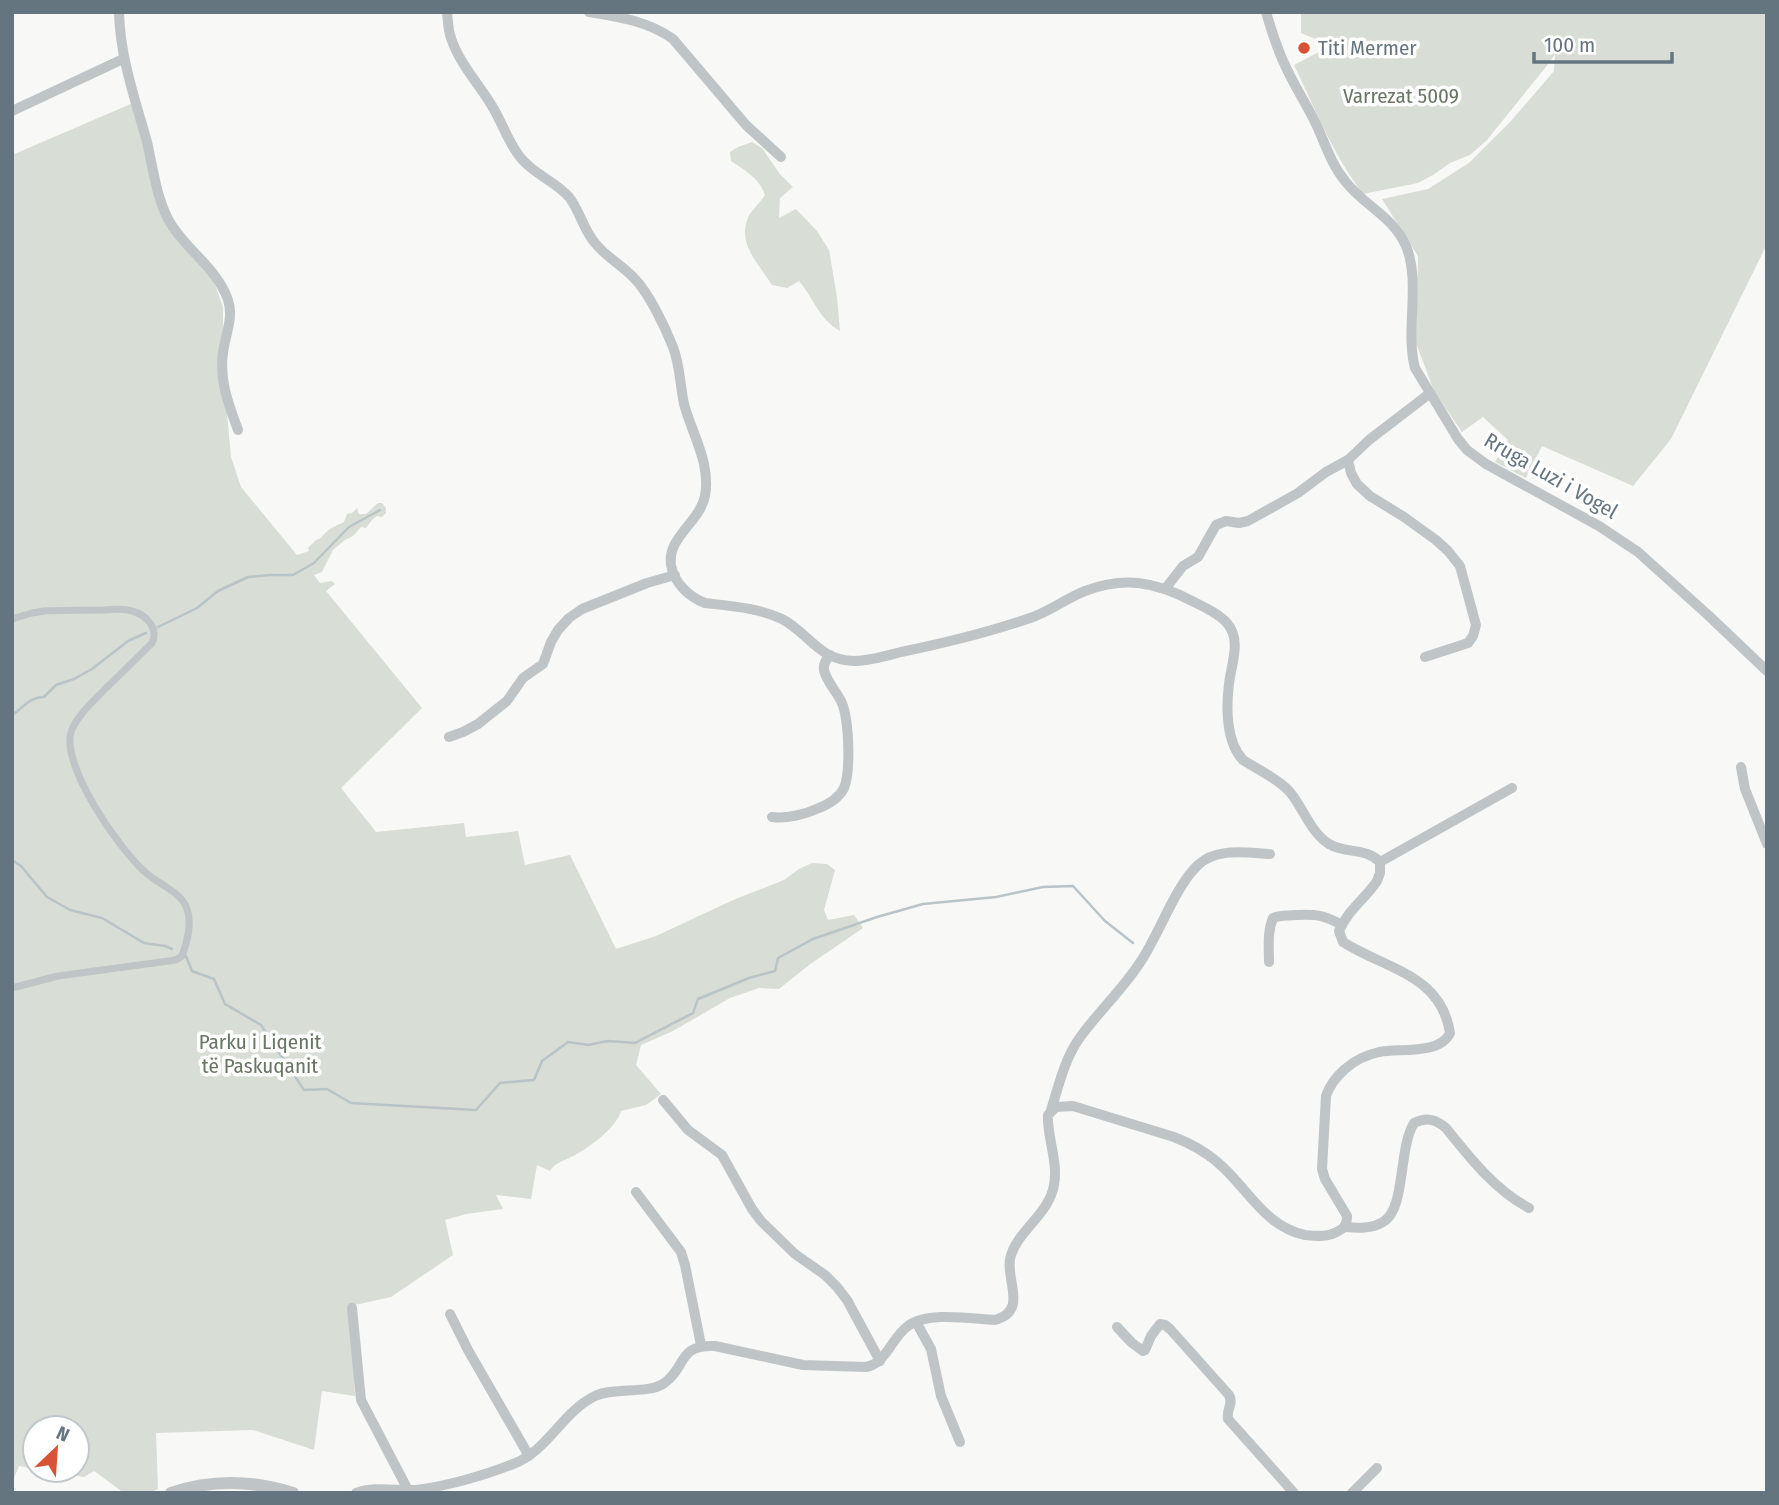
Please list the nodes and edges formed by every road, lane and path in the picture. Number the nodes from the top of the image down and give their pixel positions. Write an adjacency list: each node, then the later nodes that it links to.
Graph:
1 (118, 12): 5 (street)
2 (447, 12): 11 (street)
3 (589, 12): 7 (street)
4 (1266, 12): 8 (street, Rruga Luzi i Vogel)
5 (123, 59): 6 (street); 9 (street)
6 (12, 111)
7 (781, 157)
8 (1429, 394): 10 (street); 16 (street, Rruga Luzi i Vogel)
9 (239, 430)
10 (1348, 460): 12 (street); 15 (street)
11 (675, 575): 14 (street); 17 (street)
12 (1165, 589): 14 (street); 23 (street)
13 (12, 620): 26 (street)
14 (830, 655): 20 (street)
15 (1425, 657)
16 (1767, 671)
17 (449, 737)
18 (1741, 767): 21 (street)
19 (1512, 788): 23 (street)
20 (772, 817)
21 (1767, 844)
22 (1270, 854): 28 (street)
23 (1380, 862): 24 (street)
24 (1342, 925): 25 (street); 31 (street)
25 (1269, 962)
26 (12, 988)
27 (663, 1100): 37 (street)
28 (1051, 1111): 31 (street); 34 (street)
29 (636, 1192): 36 (street)
30 (1529, 1208): 31 (street)
31 (1345, 1227)
32 (352, 1308): 41 (street)
33 (450, 1314): 39 (street)
34 (916, 1322): 37 (street); 38 (street)
35 (1117, 1327): 45 (street)
36 (701, 1345): 37 (street); 39 (street)
37 (880, 1361)
38 (960, 1442)
39 (529, 1456): 41 (street)
40 (1377, 1468): 46 (street)
41 (408, 1490): 44 (street)
42 (171, 1493): 43 (street)
43 (293, 1493)
44 (356, 1493)
45 (1294, 1493)
46 (1352, 1493)

